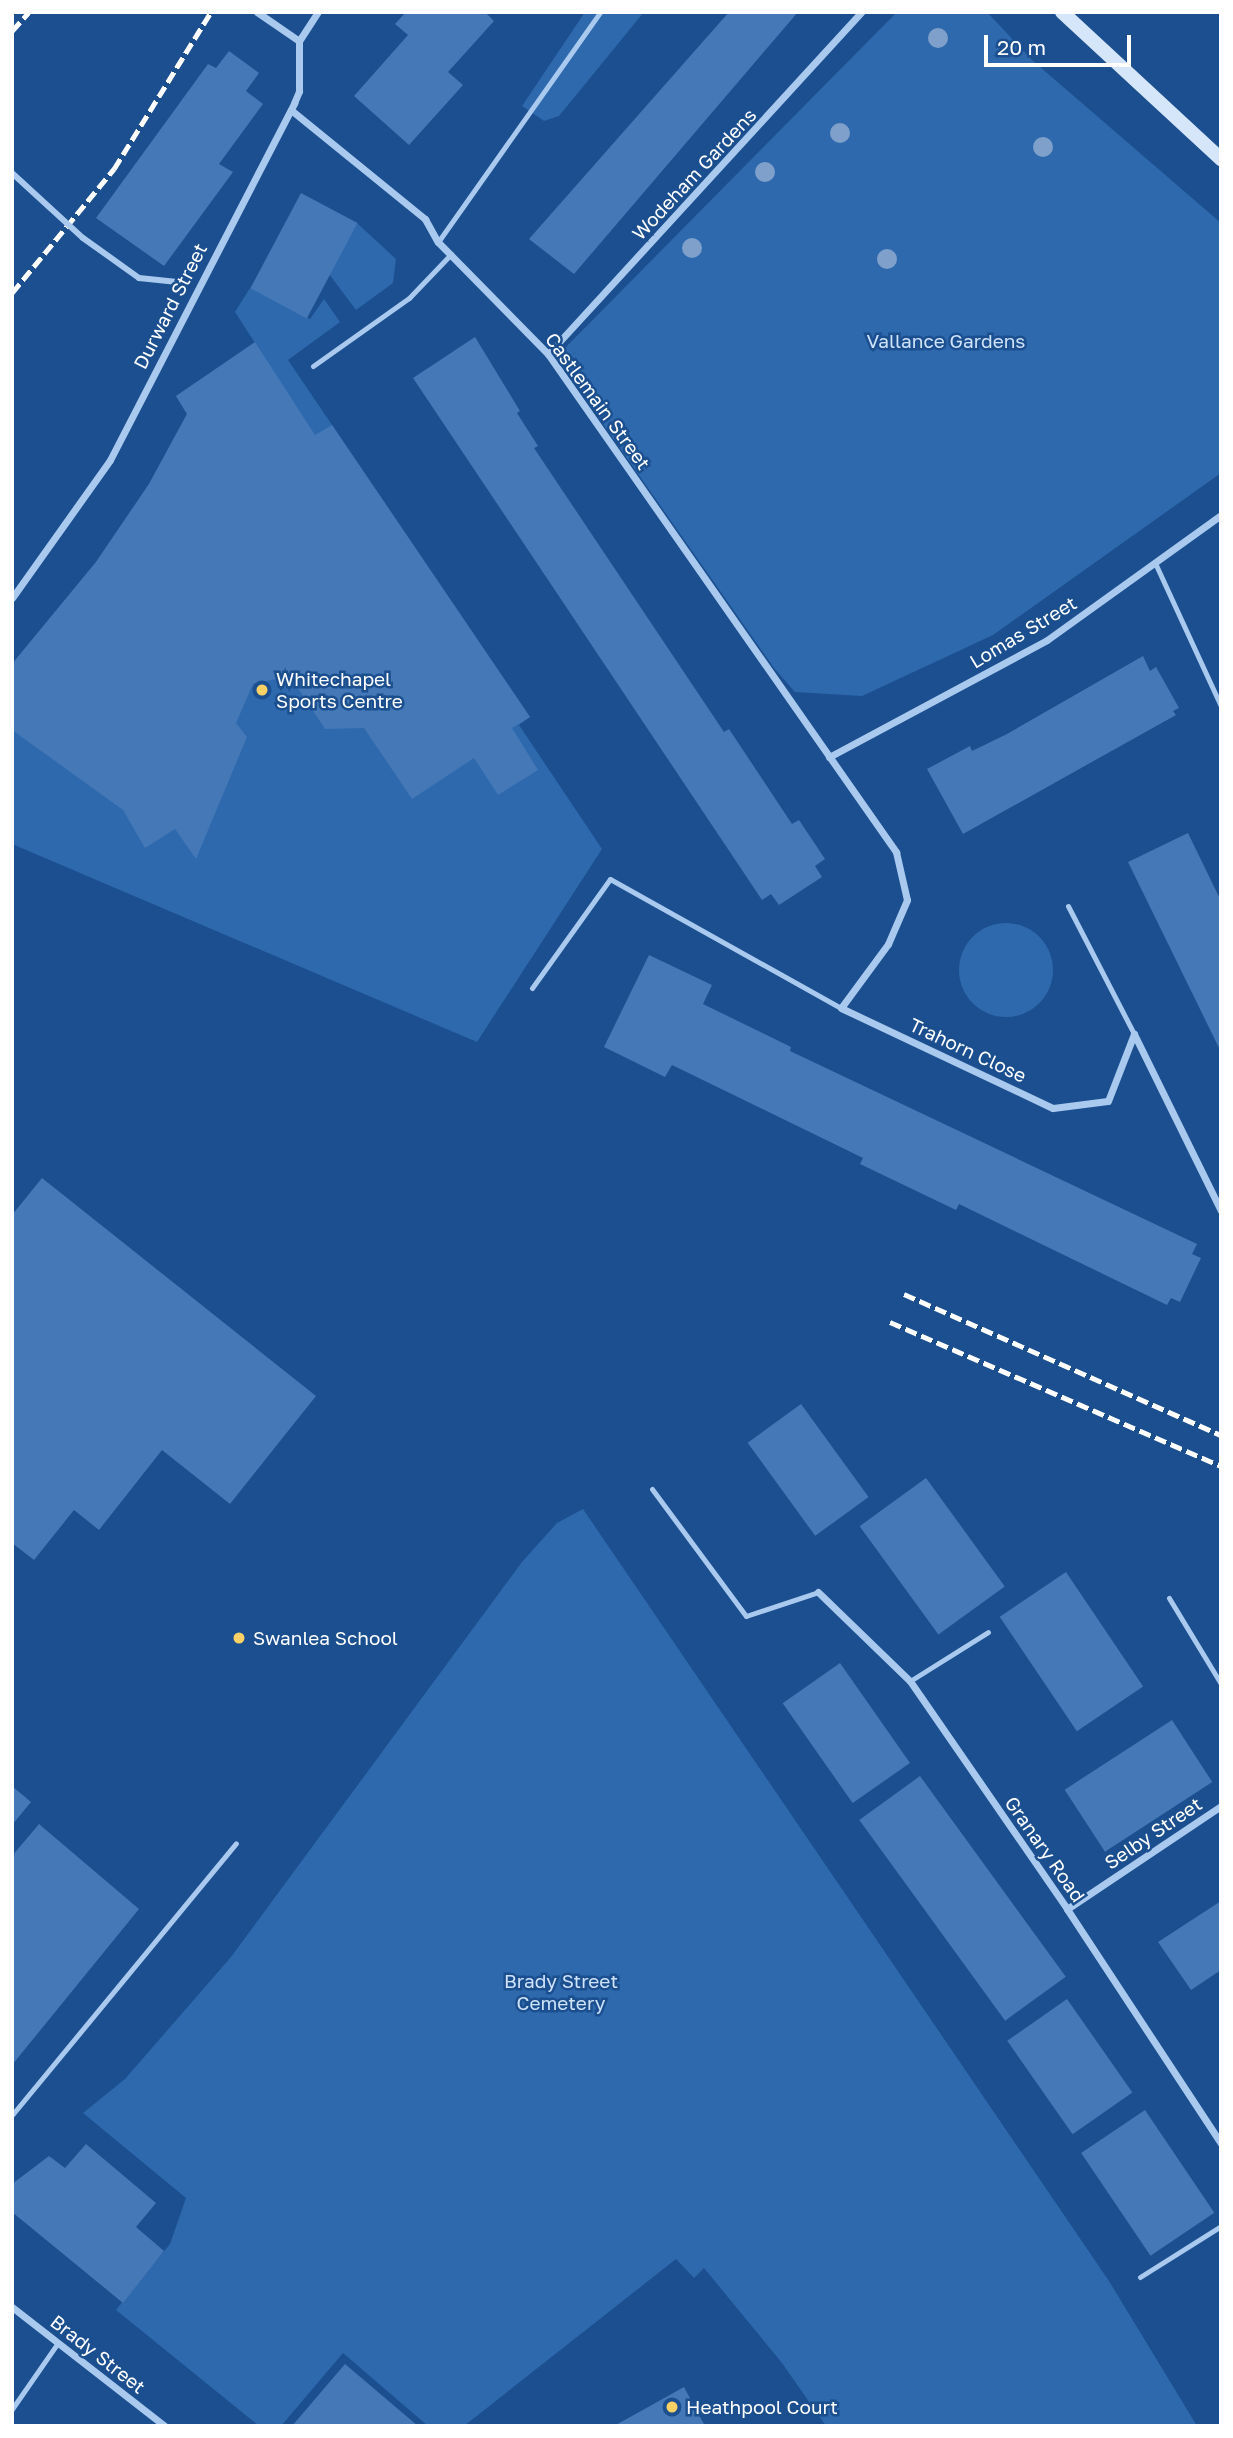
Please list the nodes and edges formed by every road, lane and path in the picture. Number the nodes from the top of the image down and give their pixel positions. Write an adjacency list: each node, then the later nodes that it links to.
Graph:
1 (318, 12): 6 (street)
2 (600, 12): 10 (lane)
3 (861, 12): 13 (street, Wodeham Gardens)
4 (1062, 12): 8 (main road)
5 (259, 14): 6 (street)
6 (299, 41): 7 (street, Durward Street)
7 (290, 110): 10 (street, Castlemain Street); 17 (street, Durward Street)
8 (1221, 159)
9 (12, 173): 12 (street, bridge)
10 (438, 242): 11 (street, Castlemain Street)
11 (451, 254): 13 (street, Castlemain Street); 14 (lane)
12 (175, 282)
13 (548, 354): 19 (street, Castlemain Street)
14 (313, 366)
15 (1221, 515): 16 (street, Lomas Street)
16 (1156, 565): 18 (lane); 19 (street, Lomas Street)
17 (12, 598)
18 (1221, 706)
19 (829, 757): 22 (street)
20 (1068, 906): 23 (lane)
21 (532, 988): 22 (lane)
22 (841, 1008): 23 (street, Trahorn Close)
23 (1135, 1034): 24 (street)
24 (1221, 1211)
25 (652, 1489): 26 (lane)
26 (818, 1592): 29 (street, Granary Road)
27 (1169, 1598): 30 (lane)
28 (988, 1632): 29 (lane)
29 (910, 1681): 33 (street, Granary Road)
30 (1221, 1684)
31 (1221, 1806): 33 (street, Selby Street)
32 (236, 1843): 34 (lane)
33 (1068, 1909): 35 (street, Granary Road)
34 (12, 2115)
35 (1221, 2143)
36 (1221, 2226): 37 (lane)
37 (1140, 2277)
38 (12, 2307): 39 (street, Brady Street)
39 (57, 2344): 40 (lane); 41 (street, Brady Street)
40 (12, 2409)
41 (165, 2426)

